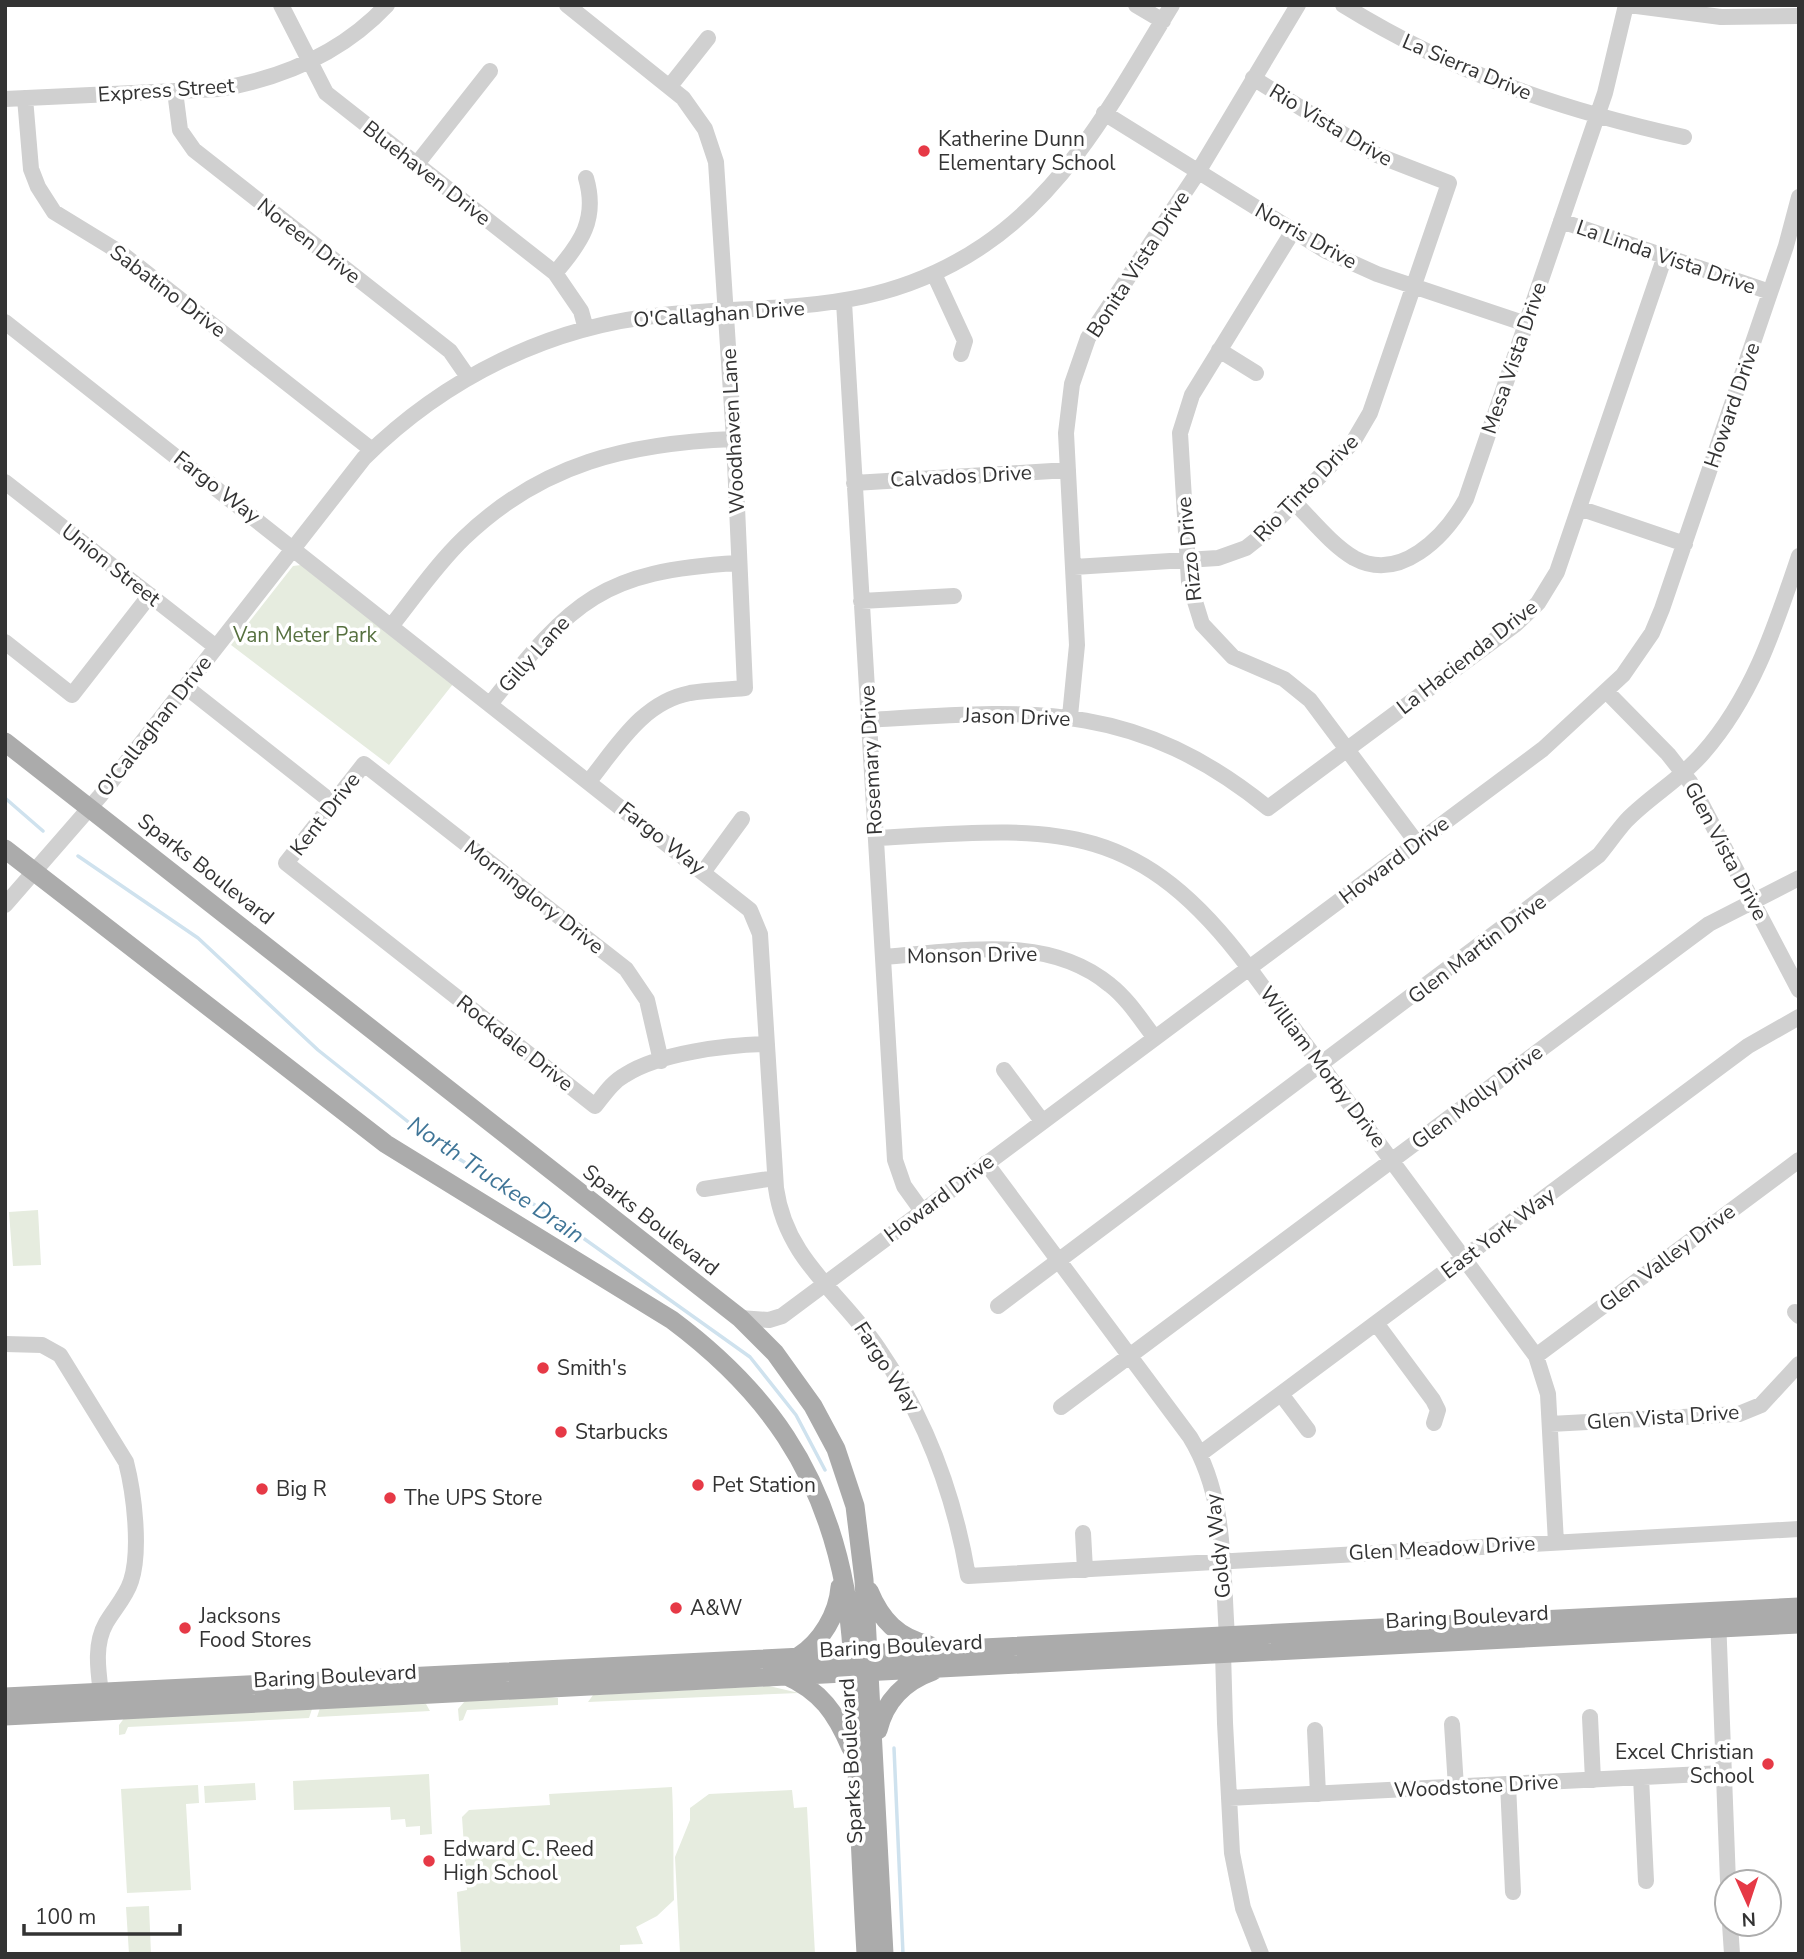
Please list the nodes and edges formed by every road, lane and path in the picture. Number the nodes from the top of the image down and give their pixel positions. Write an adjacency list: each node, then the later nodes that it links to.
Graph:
1 (281, 5): 12 (street, Bluehaven Drive)
2 (387, 5): 12 (street, Express Street)
3 (567, 5): 15 (street, Woodhaven Lane)
4 (1136, 5): 10 (street)
5 (1172, 5): 10 (street, O'Callaghan Drive)
6 (1298, 5): 14 (street, Bonita Vista Drive)
7 (1343, 5): 20 (street, La Sierra Drive)
8 (1628, 5): 9 (street); 20 (street, Mesa Vista Drive)
9 (1799, 16)
10 (1163, 21): 19 (street, O'Callaghan Drive)
11 (708, 38): 15 (street)
12 (309, 63): 16 (street, Express Street); 22 (street, Bluehaven Drive)
13 (490, 71): 22 (street)
14 (1253, 78): 23 (street, Bonita Vista Drive); 25 (street, Rio Vista Drive)
15 (670, 86): 36 (street, Woodhaven Lane)
16 (175, 91): 17 (street, Express Street); 43 (street, Noreen Drive)
17 (25, 98): 18 (street, Express Street); 45 (street, Sabatino Drive)
18 (5, 99)
19 (1104, 113): 23 (street, Norris Drive); 32 (street, O'Callaghan Drive)
20 (1596, 118): 21 (street, La Sierra Drive); 27 (street, Mesa Vista Drive)
21 (1685, 137)
22 (416, 165): 31 (street, Bluehaven Drive)
23 (1198, 172): 28 (street, Norris Drive); 46 (street, Bonita Vista Drive)
24 (586, 178): 31 (street)
25 (1449, 183): 33 (street, Rio Tinto Drive)
26 (1799, 197): 29 (street, Howard Drive)
27 (1561, 221): 30 (street, La Linda Vista Drive); 38 (street, Mesa Vista Drive)
28 (1293, 231): 33 (street, Norris Drive); 40 (street, Rizzo Drive)
29 (1792, 248): 34 (street, Howard Drive)
30 (1665, 256): 34 (street, La Linda Vista Drive); 50 (street, La Hacienda Drive)
31 (555, 273): 39 (street, Bluehaven Drive)
32 (934, 274): 35 (street, O'Callaghan Drive); 41 (street)
33 (1414, 286): 38 (street, Norris Drive); 49 (street, Rio Tinto Drive)
34 (1770, 292): 51 (street, Howard Drive)
35 (844, 302): 36 (street, O'Callaghan Drive); 48 (street, Rosemary Drive)
36 (727, 311): 39 (street, O'Callaghan Drive); 44 (street, Woodhaven Lane)
37 (5, 322): 52 (street, Fargo Way)
38 (1526, 324): 49 (street, Mesa Vista Drive)
39 (586, 329): 43 (street, O'Callaghan Drive)
40 (1219, 350): 42 (street); 54 (street, Rizzo Drive)
41 (961, 354)
42 (1256, 373)
43 (468, 377): 45 (street, O'Callaghan Drive)
44 (734, 439): 55 (street, Woodhaven Lane); 61 (street)
45 (372, 450): 52 (street, O'Callaghan Drive)
46 (1068, 470): 48 (street, Calvados Drive); 56 (street, Bonita Vista Drive)
47 (5, 482): 58 (street, Union Street)
48 (854, 483): 60 (street, Rosemary Drive)
49 (1295, 503): 54 (street, Rio Tinto Drive)
50 (1579, 508): 51 (street); 70 (street, La Hacienda Drive)
51 (1685, 544): 65 (street, Howard Drive)
52 (295, 548): 61 (street, Fargo Way); 63 (street, O'Callaghan Drive)
53 (1799, 556): 57 (street, Glen Martin Drive)
54 (1188, 561): 56 (street, Rio Tinto Drive); 70 (street, Rizzo Drive)
55 (738, 564): 66 (street, Gilly Lane); 73 (street, Woodhaven Lane)
56 (1074, 567): 67 (street, Bonita Vista Drive)
57 (1793, 590): 72 (street, Glen Martin Drive)
58 (150, 596): 62 (street); 63 (street, Union Street)
59 (954, 596): 60 (street)
60 (862, 601): 68 (street, Rosemary Drive)
61 (392, 625): 66 (street, Fargo Way)
62 (5, 642)
63 (216, 647): 64 (street, O'Callaghan Drive)
64 (186, 687): 74 (street); 75 (street, O'Callaghan Drive)
65 (1607, 692): 72 (street, Glen Vista Drive); 79 (street, Howard Drive)
66 (491, 703): 73 (street, Fargo Way)
67 (1070, 716): 68 (street, Jason Drive); 76 (street, Jason Drive)
68 (869, 720): 78 (street, Rosemary Drive)
69 (5, 742): 75 (main road, Sparks Boulevard)
70 (1347, 749): 76 (street, La Hacienda Drive); 79 (street, Rizzo Drive)
71 (364, 764): 74 (street, Kent Drive); 93 (street, Morninglory Drive)
72 (1684, 774): 85 (street, Glen Vista Drive); 94 (street, Glen Martin Drive)
73 (590, 780): 83 (street, Fargo Way)
74 (333, 803): 81 (street, Kent Drive)
75 (90, 807): 82 (street, O'Callaghan Drive); 107 (main road, Sparks Boulevard)
76 (1268, 808)
77 (742, 818): 83 (street)
78 (876, 838): 87 (street, Rosemary Drive); 88 (street, William Morby Drive)
79 (1417, 843): 88 (street, Howard Drive)
80 (5, 849): 82 (main road, Sparks Boulevard)
81 (286, 863): 93 (street, Rockdale Drive)
82 (35, 871): 86 (street, O'Callaghan Drive); 124 (main road, Sparks Boulevard)
83 (704, 871): 92 (street, Fargo Way)
84 (1799, 878): 85 (street, Glen Molly Drive)
85 (1753, 899): 89 (street, Glen Vista Drive); 97 (street, Glen Molly Drive)
86 (5, 905)
87 (883, 957): 91 (street, Monson Drive); 102 (street, Rosemary Drive)
88 (1249, 968): 91 (street, Howard Drive); 94 (street, William Morby Drive)
89 (1799, 990)
90 (1799, 1017): 103 (street, East York Way)
91 (1155, 1038): 96 (street, Howard Drive)
92 (767, 1044): 93 (street, Rockdale Drive); 100 (street, Fargo Way)
93 (661, 1061)
94 (1321, 1065): 97 (street, William Morby Drive); 104 (street, Glen Martin Drive)
95 (1003, 1070): 96 (street)
96 (1042, 1121): 99 (street, Howard Drive)
97 (1392, 1160): 103 (street, William Morby Drive); 110 (street, Glen Molly Drive)
98 (1799, 1160): 111 (street, Glen Valley Drive)
99 (986, 1163): 102 (street, Howard Drive); 104 (street, Goldy Way)
100 (775, 1178): 101 (street); 105 (street, Fargo Way)
101 (704, 1189)
102 (922, 1211): 105 (street, Howard Drive)
103 (1465, 1257): 108 (street, East York Way); 111 (street, William Morby Drive)
104 (1059, 1261): 106 (street, Glen Martin Drive); 110 (street, Goldy Way)
105 (824, 1284): 107 (street, Howard Drive); 125 (street, Fargo Way)
106 (998, 1306)
107 (740, 1318): 126 (main road, Sparks Boulevard)
108 (1376, 1323): 113 (street, East York Way); 115 (street)
109 (5, 1344): 136 (street)
110 (1129, 1356): 114 (street, Glen Molly Drive); 118 (street, Goldy Way)
111 (1535, 1356): 116 (street, William Morby Drive)
112 (1799, 1364): 116 (street, Glen Vista Drive)
113 (1281, 1394): 117 (street); 118 (street, East York Way)
114 (1061, 1407)
115 (1434, 1423)
116 (1550, 1424): 121 (street, William Morby Drive)
117 (1308, 1430)
118 (1200, 1454): 122 (street, Goldy Way)
119 (1799, 1529): 121 (street, Glen Meadow Drive)
120 (1083, 1532): 123 (street)
121 (1556, 1543): 122 (street, Glen Meadow Drive)
122 (1221, 1560): 123 (street, Glen Meadow Drive); 130 (street, Goldy Way)
123 (1085, 1570): 125 (street, Glen Meadow Drive)
124 (841, 1572): 131 (main road); 133 (main road, Sparks Boulevard)
125 (968, 1576)
126 (864, 1580): 132 (main road); 133 (main road, Sparks Boulevard)
127 (1799, 1607): 128 (main road, Baring Boulevard)
128 (1718, 1619): 129 (main road, Baring Boulevard); 130 (main road, Baring Boulevard); 143 (street)
129 (1799, 1623)
130 (1225, 1644): 132 (main road, Baring Boulevard); 149 (street, Goldy Way)
131 (799, 1656): 133 (main road, Baring Boulevard); 136 (main road, Baring Boulevard)
132 (946, 1658): 133 (main road, Baring Boulevard); 141 (main road)
133 (861, 1662): 134 (main road, Baring Boulevard); 141 (main road, Sparks Boulevard); 142 (main road, Sparks Boulevard)
134 (784, 1675): 136 (main road, Baring Boulevard); 142 (main road)
135 (5, 1698): 136 (main road, Baring Boulevard)
136 (101, 1702): 137 (main road, Baring Boulevard)
137 (5, 1716)
138 (1590, 1717): 145 (street)
139 (1452, 1724): 147 (street)
140 (1315, 1730): 148 (street)
141 (874, 1745): 154 (main road, Sparks Boulevard)
142 (856, 1760): 153 (main road, Sparks Boulevard)
143 (1723, 1773): 144 (street, Woodstone Drive); 150 (street)
144 (1641, 1777): 145 (street, Woodstone Drive); 151 (street)
145 (1593, 1780): 146 (street, Woodstone Drive)
146 (1508, 1784): 147 (street, Woodstone Drive); 152 (street)
147 (1456, 1787): 148 (street, Woodstone Drive)
148 (1318, 1794): 149 (street, Woodstone Drive)
149 (1228, 1798): 155 (street, Goldy Way)
150 (1727, 1868)
151 (1646, 1881)
152 (1513, 1892)
153 (866, 1954)
154 (884, 1954)
155 (1261, 1954)

